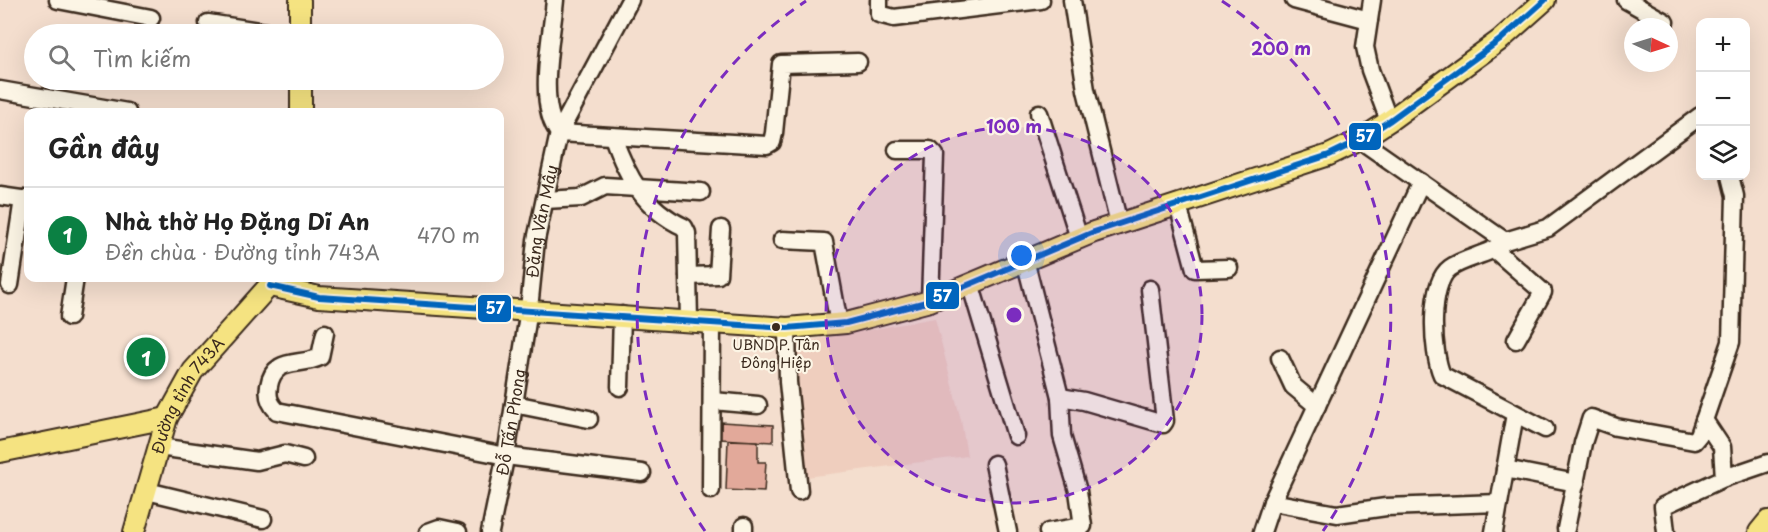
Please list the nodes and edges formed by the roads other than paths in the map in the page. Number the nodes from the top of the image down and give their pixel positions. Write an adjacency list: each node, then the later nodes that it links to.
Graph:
1 (58, 0): 12 (street)
2 (300, 0): 18 (main road)
3 (555, 0): 27 (street)
4 (630, 0): 27 (street, Đặng Văn Mây)
5 (879, 0): 6 (street)
6 (1041, 0)
7 (1072, 0): 40 (street)
8 (1294, 0): 15 (street)
9 (1372, 0): 15 (street)
10 (1545, 0): 26 (main road)
11 (1626, 0): 14 (street)
12 (119, 5): 13 (street)
13 (151, 18)
14 (1658, 18)
15 (1369, 20): 26 (street)
16 (208, 23): 17 (street)
17 (214, 24)
18 (300, 24)
19 (858, 62): 28 (street)
20 (0, 90): 22 (street)
21 (300, 90): 23 (main road)
22 (81, 108)
23 (301, 108)
24 (1039, 113): 42 (street)
25 (1696, 120): 44 (street)
26 (1389, 122): 29 (main road)
27 (559, 133): 28 (street); 37 (street, Đặng Văn Mây)
28 (613, 137): 33 (street)
29 (1360, 140): 32 (street); 38 (main road)
30 (897, 150): 53 (street)
31 (1731, 180): 73 (street)
32 (1421, 182): 44 (street); 69 (street)
33 (636, 189): 34 (street); 37 (street); 47 (street)
34 (702, 192)
35 (0, 196): 36 (street)
36 (24, 200)
37 (545, 200): 54 (street, Đặng Văn Mây)
38 (1178, 205): 40 (main road); 46 (street)
39 (24, 211): 51 (street)
40 (1119, 224): 42 (main road)
41 (721, 229): 47 (street)
42 (1079, 238): 45 (main road)
43 (782, 240): 59 (street)
44 (1500, 246): 62 (street); 70 (street)
45 (1025, 260): 50 (main road); 65 (street)
46 (1229, 268)
47 (688, 276): 57 (street)
48 (74, 282): 56 (street)
49 (273, 282): 54 (main road); 71 (main road, Đường tỉnh 743A)
50 (970, 283): 53 (main road); 75 (street)
51 (10, 285)
52 (1150, 289): 65 (street)
53 (930, 301): 59 (main road)
54 (529, 309): 55 (main road); 67 (street, Đỗ Tấn Phong)
55 (622, 315): 57 (main road); 64 (street)
56 (69, 317)
57 (689, 320): 58 (main road)
58 (712, 322): 60 (main road); 66 (street)
59 (838, 324): 60 (main road)
60 (787, 328): 88 (street)
61 (325, 333): 78 (street)
62 (1516, 340)
63 (1280, 358): 69 (street)
64 (620, 387)
65 (1060, 397): 99 (street)
66 (713, 401): 68 (street); 86 (street)
67 (514, 404): 72 (street); 78 (street, Đỗ Tấn Phong)
68 (758, 405)
69 (1317, 406): 89 (street)
70 (1515, 414): 74 (street); 82 (street)
71 (167, 418): 76 (main road, Đường tỉnh 743A); 77 (main road)
72 (589, 419)
73 (1704, 420): 84 (street); 85 (street)
74 (1545, 429)
75 (1016, 436)
76 (159, 447): 79 (street); 87 (main road, Đường tỉnh 743A)
77 (0, 452)
78 (506, 456): 83 (street); 97 (street, Đỗ Tấn Phong)
79 (304, 459)
80 (1768, 463): 84 (street)
81 (994, 464): 98 (street)
82 (1505, 469): 85 (street); 90 (street)
83 (642, 473)
84 (1724, 478): 102 (street)
85 (1575, 483): 93 (street)
86 (711, 490)
87 (147, 491): 91 (street); 94 (main road, Đường tỉnh 743A)
88 (799, 491)
89 (1272, 502): 90 (street); 100 (street)
90 (1499, 504): 101 (street)
91 (263, 519)
92 (1768, 521): 103 (main road)
93 (1566, 529)
94 (134, 532)
95 (428, 532): 96 (street)
96 (458, 532)
97 (490, 532)
98 (1008, 532)
99 (1048, 532)
100 (1262, 532)
101 (1494, 532)
102 (1666, 532)
103 (1759, 532)

